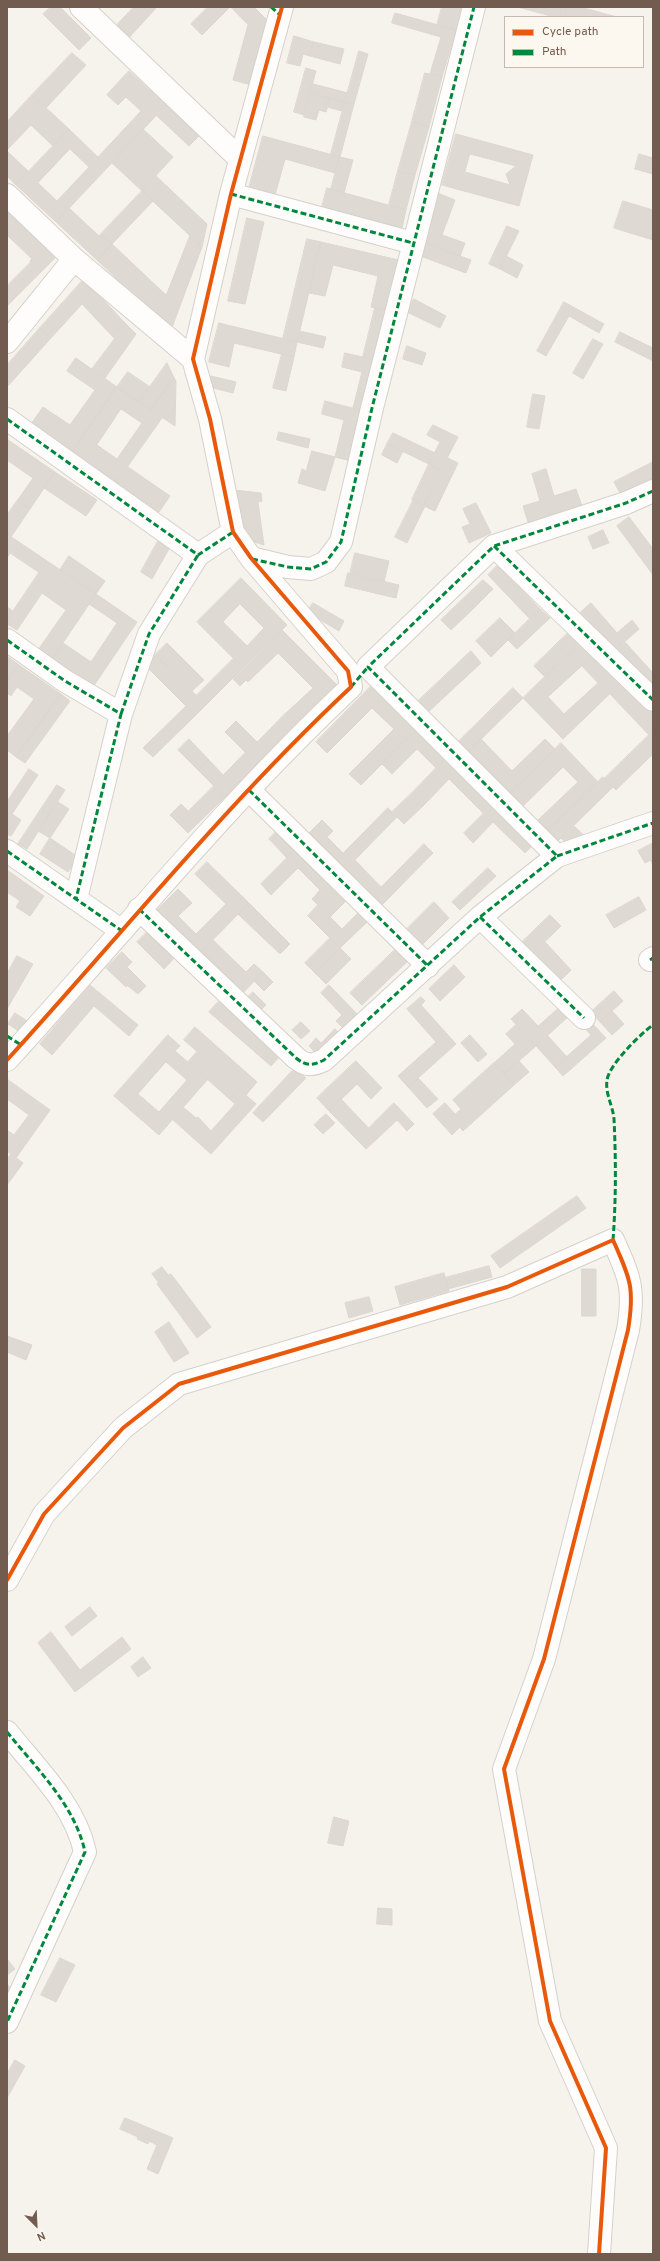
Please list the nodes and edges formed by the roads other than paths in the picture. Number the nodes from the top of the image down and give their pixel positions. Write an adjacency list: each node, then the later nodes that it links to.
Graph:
1 (81, 7): 4 (street)
2 (474, 7): 7 (street)
3 (278, 10): 4 (street)
4 (240, 159): 5 (street)
5 (231, 194): 7 (street); 10 (street)
6 (7, 195): 8 (street)
7 (413, 243): 16 (street)
8 (74, 259): 9 (street); 10 (street)
9 (7, 342)
10 (193, 359): 13 (street)
11 (7, 419): 15 (street)
12 (653, 491): 14 (street)
13 (233, 532): 15 (street); 16 (street)
14 (494, 546): 18 (street); 20 (street)
15 (198, 555): 21 (street)
16 (250, 558): 19 (street)
17 (7, 640): 21 (street)
18 (368, 667): 19 (street); 25 (street)
19 (351, 688): 22 (street)
20 (653, 700)
21 (121, 714): 26 (street)
22 (249, 790): 27 (street); 30 (street)
23 (653, 822): 25 (street)
24 (7, 851): 26 (street)
25 (557, 856): 28 (street)
26 (76, 898): 29 (street)
27 (139, 909): 29 (street); 30 (street)
28 (480, 917): 30 (street); 31 (street)
29 (122, 930): 32 (street)
30 (428, 966)
31 (584, 1018)
32 (12, 1047)
33 (7, 1580): 36 (street)
34 (7, 1732): 35 (street)
35 (7, 2022)
36 (600, 2254)

